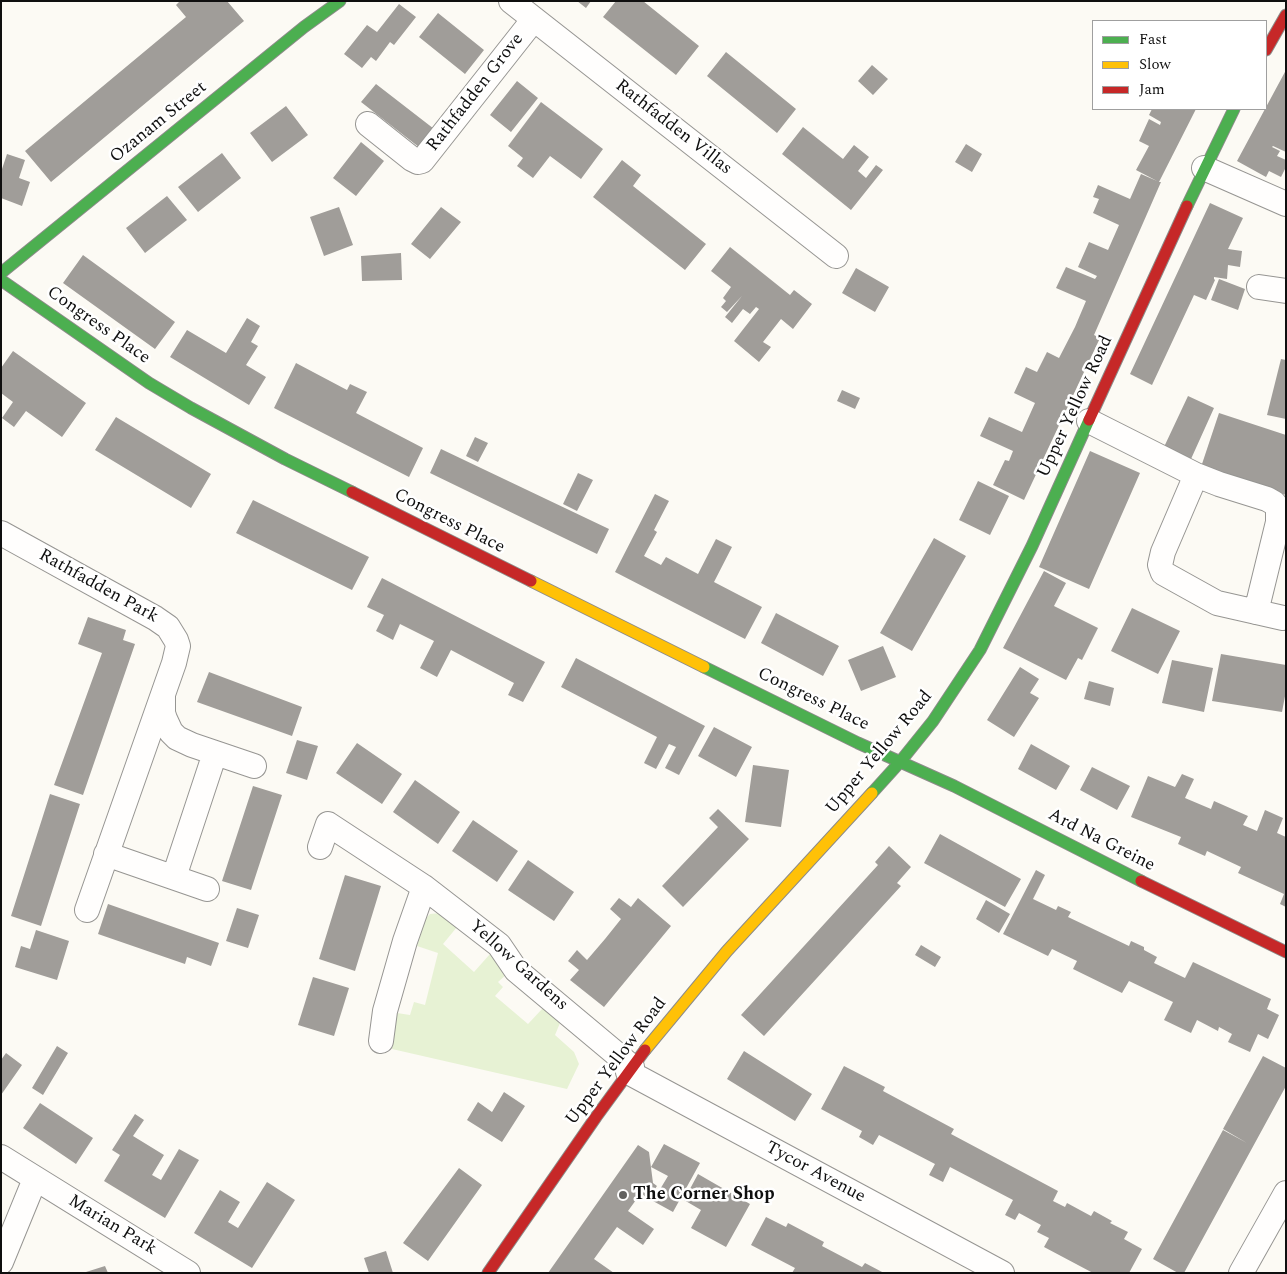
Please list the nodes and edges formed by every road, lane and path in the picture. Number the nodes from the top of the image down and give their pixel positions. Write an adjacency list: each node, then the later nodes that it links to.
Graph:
1 (340, 1): 11 (street, Ozanam Street)
2 (511, 1): 4 (street, Rathfadden Villas)
3 (1286, 15): 5 (street)
4 (534, 20): 7 (street, Rathfadden Grove); 10 (street, Rathfadden Villas)
5 (1267, 48)
6 (1233, 110): 8 (street, Upper Yellow Road)
7 (368, 124)
8 (1204, 168): 9 (street); 15 (street, Upper Yellow Road)
9 (1286, 204)
10 (836, 256)
11 (1, 273)
12 (1, 280): 22 (street, Congress Place)
13 (1259, 287): 14 (street)
14 (1286, 291)
15 (1089, 421): 16 (street); 22 (street, Upper Yellow Road)
16 (1196, 475): 18 (street); 18 (street)
17 (1, 533): 20 (street, Rathfadden Park)
18 (1256, 612): 19 (street)
19 (1283, 618)
20 (167, 683): 21 (street, Rathfadden Park); 25 (street, Rathfadden Park)
21 (215, 753): 23 (street, Rathfadden Park); 26 (street)
22 (900, 762): 30 (street, Ard Na Greine); 32 (street, Upper Yellow Road)
23 (254, 766)
24 (320, 847): 27 (street, Yellow Gardens)
25 (106, 854): 26 (street); 29 (street, Rathfadden Park)
26 (174, 877): 28 (street)
27 (424, 887): 31 (street); 32 (street, Yellow Gardens)
28 (207, 889)
29 (87, 910)
30 (1286, 952)
31 (381, 1041)
32 (630, 1070): 38 (street, Upper Yellow Road); 39 (street, Tycor Avenue)
33 (1, 1158): 34 (street, Marian Park)
34 (35, 1179): 36 (street); 37 (street, Marian Park)
35 (1286, 1193): 40 (street)
36 (1, 1262)
37 (188, 1273)
38 (488, 1273)
39 (1002, 1273)
40 (1240, 1273)

